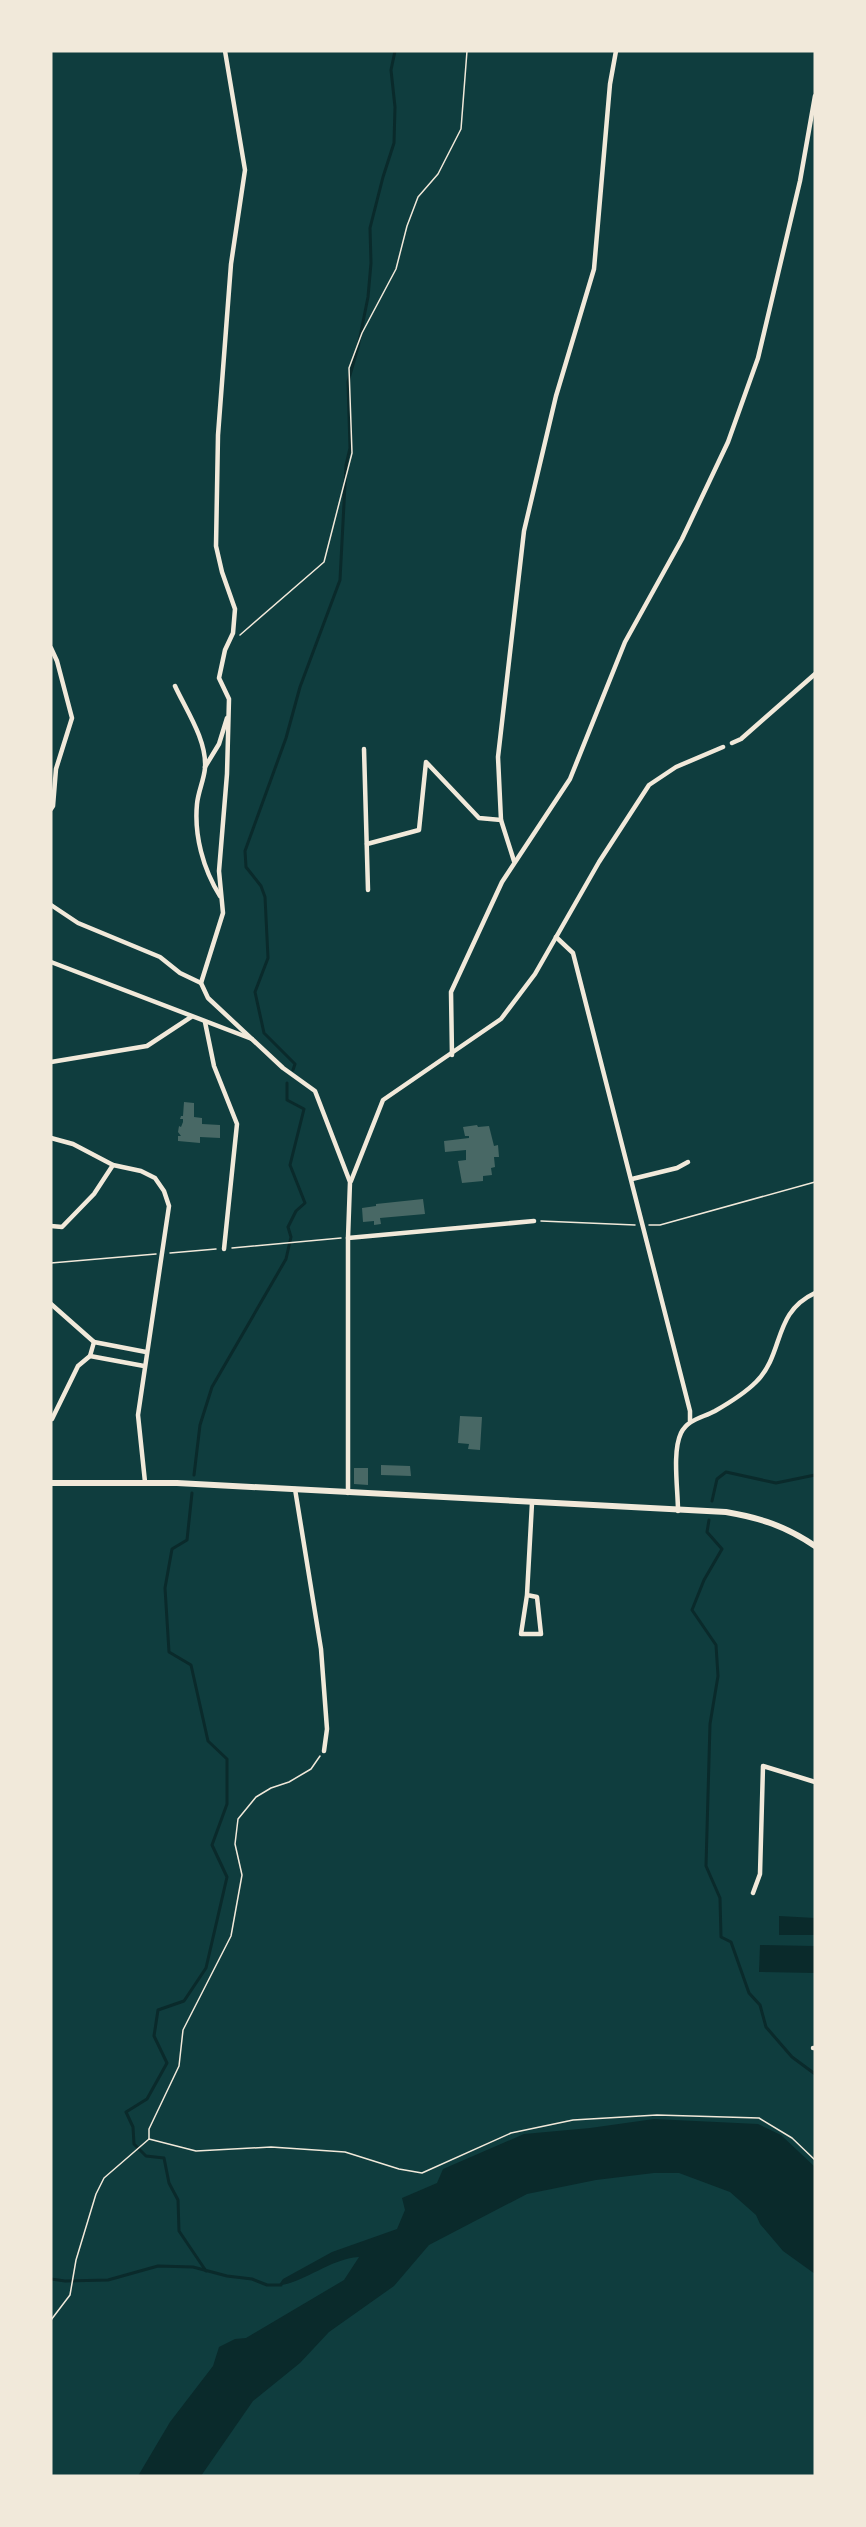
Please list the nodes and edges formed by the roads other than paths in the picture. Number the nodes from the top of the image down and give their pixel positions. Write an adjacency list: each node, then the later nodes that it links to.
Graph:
1 (225, 51): 7 (street)
2 (616, 51): 13 (street)
3 (815, 96): 15 (street)
4 (51, 648): 12 (street)
5 (815, 674): 8 (street)
6 (175, 686): 11 (street)
7 (229, 712): 11 (street); 17 (street)
8 (732, 743)
9 (723, 747): 19 (street)
10 (364, 749): 14 (street)
11 (205, 767): 17 (street)
12 (51, 809)
13 (501, 820): 14 (street); 15 (street)
14 (367, 844): 16 (street)
15 (514, 861): 25 (street)
16 (368, 890)
17 (221, 898): 21 (street)
18 (51, 905): 21 (street)
19 (556, 938): 25 (street); 30 (street)
20 (51, 962): 22 (street)
21 (201, 983): 24 (street)
22 (191, 1017): 23 (street); 26 (street)
23 (205, 1022): 24 (street); 35 (street)
24 (254, 1040): 31 (street)
25 (452, 1055): 31 (street)
26 (51, 1062)
27 (51, 1138): 29 (street)
28 (688, 1162): 30 (street)
29 (113, 1165): 33 (street); 39 (street)
30 (632, 1179): 43 (street)
31 (350, 1182): 34 (street)
32 (534, 1221): 34 (street)
33 (51, 1226)
34 (348, 1238): 47 (street)
35 (224, 1248)
36 (815, 1293): 43 (street)
37 (51, 1304): 38 (street)
38 (94, 1342): 39 (street); 40 (street)
39 (146, 1352): 41 (street)
40 (90, 1356): 41 (street); 42 (street)
41 (144, 1366): 44 (street)
42 (52, 1419)
43 (690, 1421): 49 (street)
44 (145, 1482): 45 (main road); 46 (main road)
45 (51, 1483)
46 (295, 1489): 47 (main road); 52 (street)
47 (348, 1493): 48 (main road)
48 (532, 1503): 49 (main road); 51 (street)
49 (678, 1511): 50 (main road)
50 (815, 1546)
51 (527, 1595): 51 (street)
52 (324, 1751)
53 (815, 1782): 54 (street)
54 (753, 1893)

